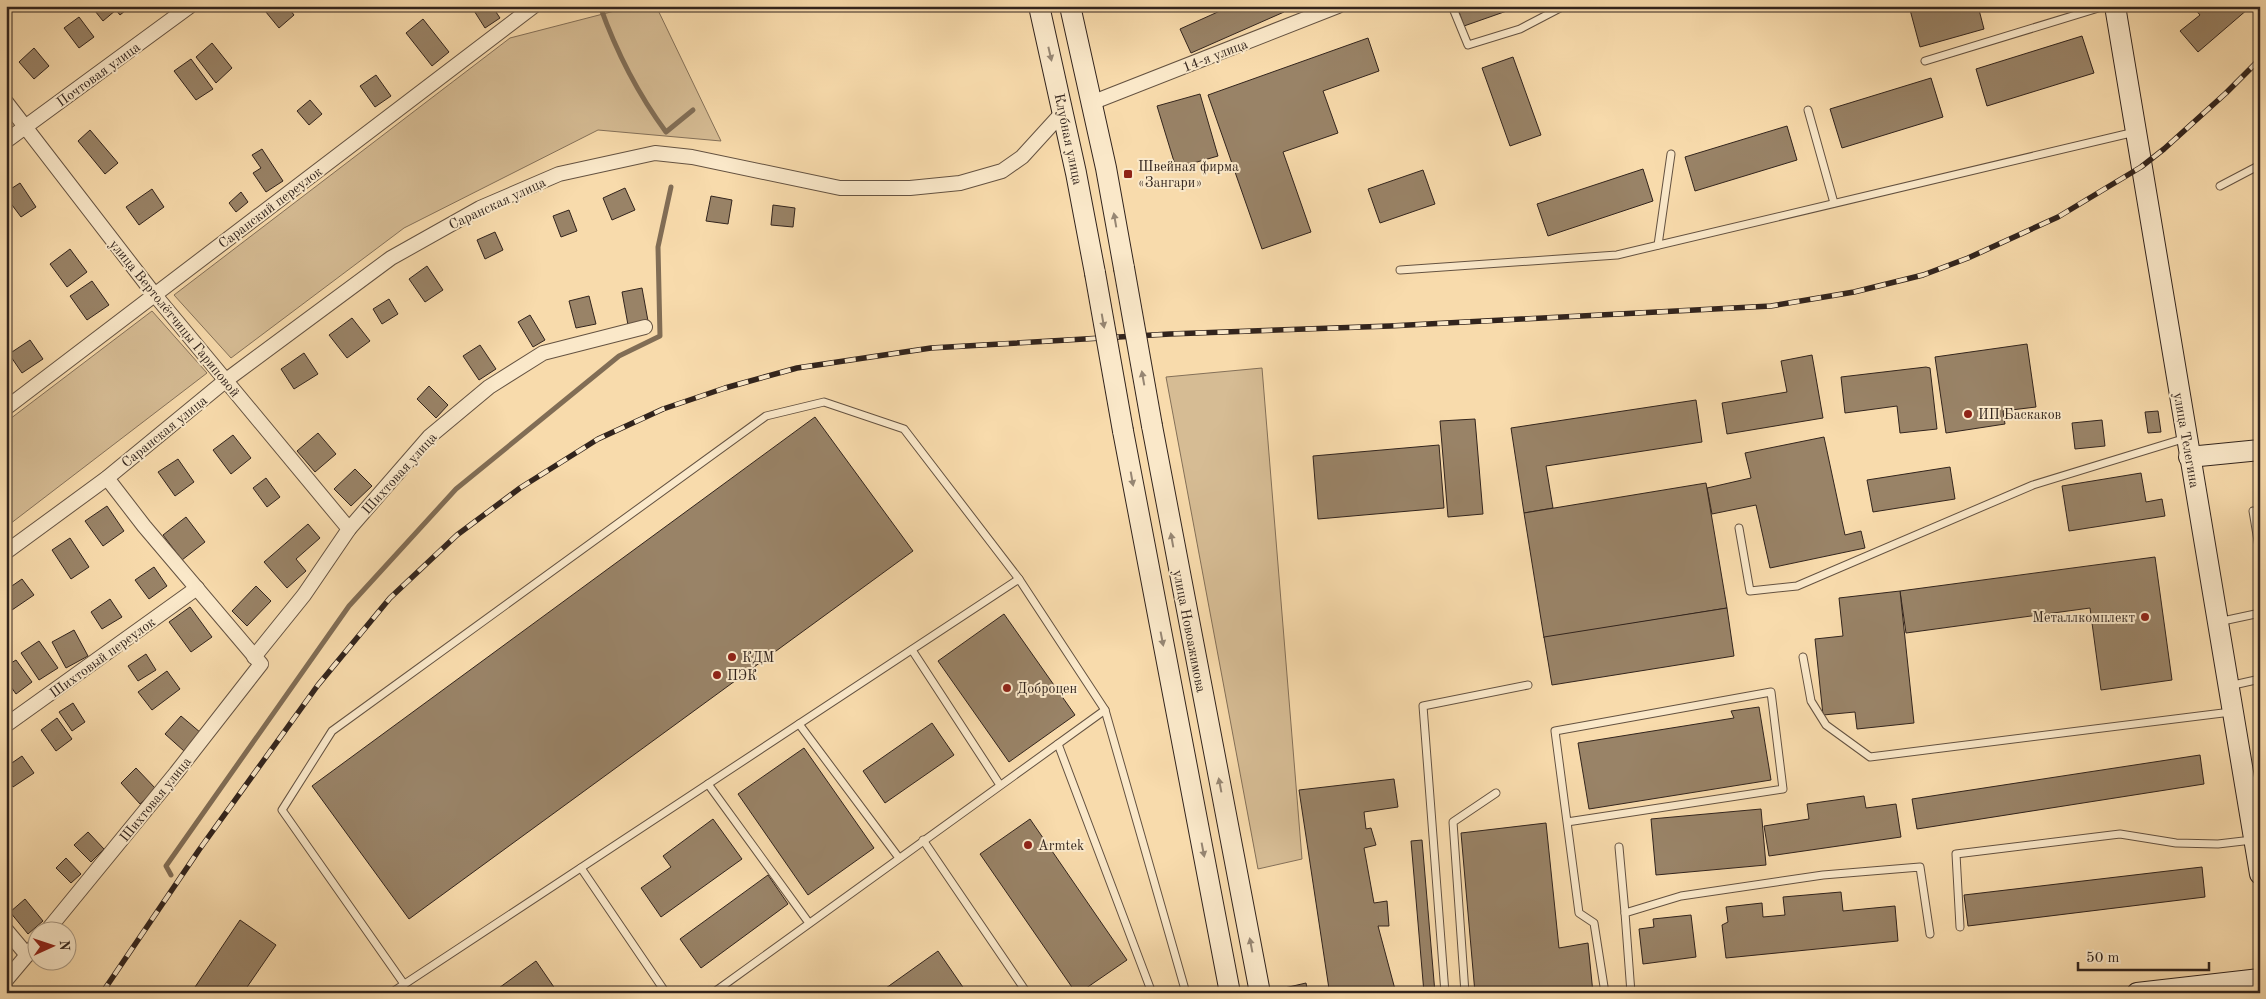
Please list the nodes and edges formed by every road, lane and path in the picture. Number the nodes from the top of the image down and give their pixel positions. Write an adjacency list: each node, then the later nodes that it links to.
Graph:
1 (190, 6): 17 (street, Почтовая улица)
2 (534, 6): 26 (street, Саранский переулок)
3 (1040, 6): 16 (main road, Клубная улица, one-way to 16)
4 (1070, 6): 14 (main road)
5 (1338, 6): 14 (street, 14-я улица)
6 (1452, 6): 7 (lane)
7 (1564, 6)
8 (1990, 6): 9 (lane)
9 (1995, 6)
10 (2105, 6): 12 (lane)
11 (2115, 6): 18 (main road, улица Телегина)
12 (1925, 60)
13 (6, 102): 17 (street, улица Вертолётчицы Гариповой)
14 (1092, 103): 16 (main road); 81 (main road, улица Новоажимова, one-way to 14, bridge)
15 (1808, 110): 23 (lane)
16 (1063, 112): 28 (street, Саранская улица); 80 (main road, Клубная улица, one-way to 80, bridge)
17 (25, 127): 19 (street, Почтовая улица); 26 (street, улица Вертолётчицы Гариповой)
18 (2136, 132): 23 (lane); 30 (main road, улица Телегина)
19 (6, 141)
20 (1671, 154): 24 (lane)
21 (2260, 165): 22 (lane)
22 (2220, 186)
23 (1834, 203): 24 (lane)
24 (1658, 245): 25 (lane)
25 (1400, 270)
26 (154, 294): 28 (street, улица Вертолётчицы Гариповой); 29 (street, Саранский переулок)
27 (646, 327): 35 (street, Шихтовая улица)
28 (225, 381): 32 (street, Саранская улица); 35 (street, улица Вертолётчицы Гариповой)
29 (6, 408)
30 (2188, 447): 31 (main road); 34 (lane); 41 (main road, улица Телегина)
31 (2260, 450)
32 (107, 478): 36 (street, Саранская улица); 39 (street)
33 (2253, 510): 37 (lane)
34 (1738, 528)
35 (349, 529): 44 (street, Шихтовая улица)
36 (6, 552)
37 (2260, 553)
38 (1019, 579): 42 (lane); 48 (lane); 72 (lane)
39 (197, 588): 44 (street); 51 (street, Шихтовый переулок)
40 (2260, 613): 41 (lane)
41 (2218, 622): 47 (main road, улица Телегина)
42 (912, 650): 50 (lane); 54 (lane)
43 (1803, 657): 49 (lane)
44 (258, 660): 64 (street, Шихтовая улица)
45 (2260, 679): 47 (lane)
46 (1528, 685): 82 (lane)
47 (2229, 686): 49 (main road, улица Телегина)
48 (1104, 710): 52 (lane); 79 (lane)
49 (2234, 712): 57 (main road, улица Телегина)
50 (799, 724): 53 (lane); 60 (lane)
51 (6, 725)
52 (1058, 744): 54 (lane); 78 (lane)
53 (708, 784): 61 (lane); 65 (lane)
54 (1000, 785): 58 (lane)
55 (1496, 793): 83 (lane)
56 (1567, 822): 56 (lane); 84 (lane)
57 (2257, 839): 62 (main road, улица Телегина); 66 (lane)
58 (924, 840): 60 (lane); 77 (lane)
59 (1619, 847): 63 (lane)
60 (899, 858): 65 (lane)
61 (581, 868): 72 (lane); 75 (lane)
62 (2260, 874)
63 (1625, 913): 68 (lane); 85 (lane)
64 (54, 922)
65 (809, 923): 76 (lane)
66 (1960, 927)
67 (6, 930): 69 (street)
68 (1930, 934)
69 (27, 955): 71 (street)
70 (2260, 979): 73 (main road)
71 (6, 980)
72 (404, 984): 74 (lane)
73 (2146, 992)
74 (391, 993)
75 (666, 993)
76 (713, 993)
77 (1027, 993)
78 (1152, 993)
79 (1186, 993)
80 (1230, 993)
81 (1260, 993)
82 (1445, 993)
83 (1465, 993)
84 (1605, 993)
85 (1631, 993)

